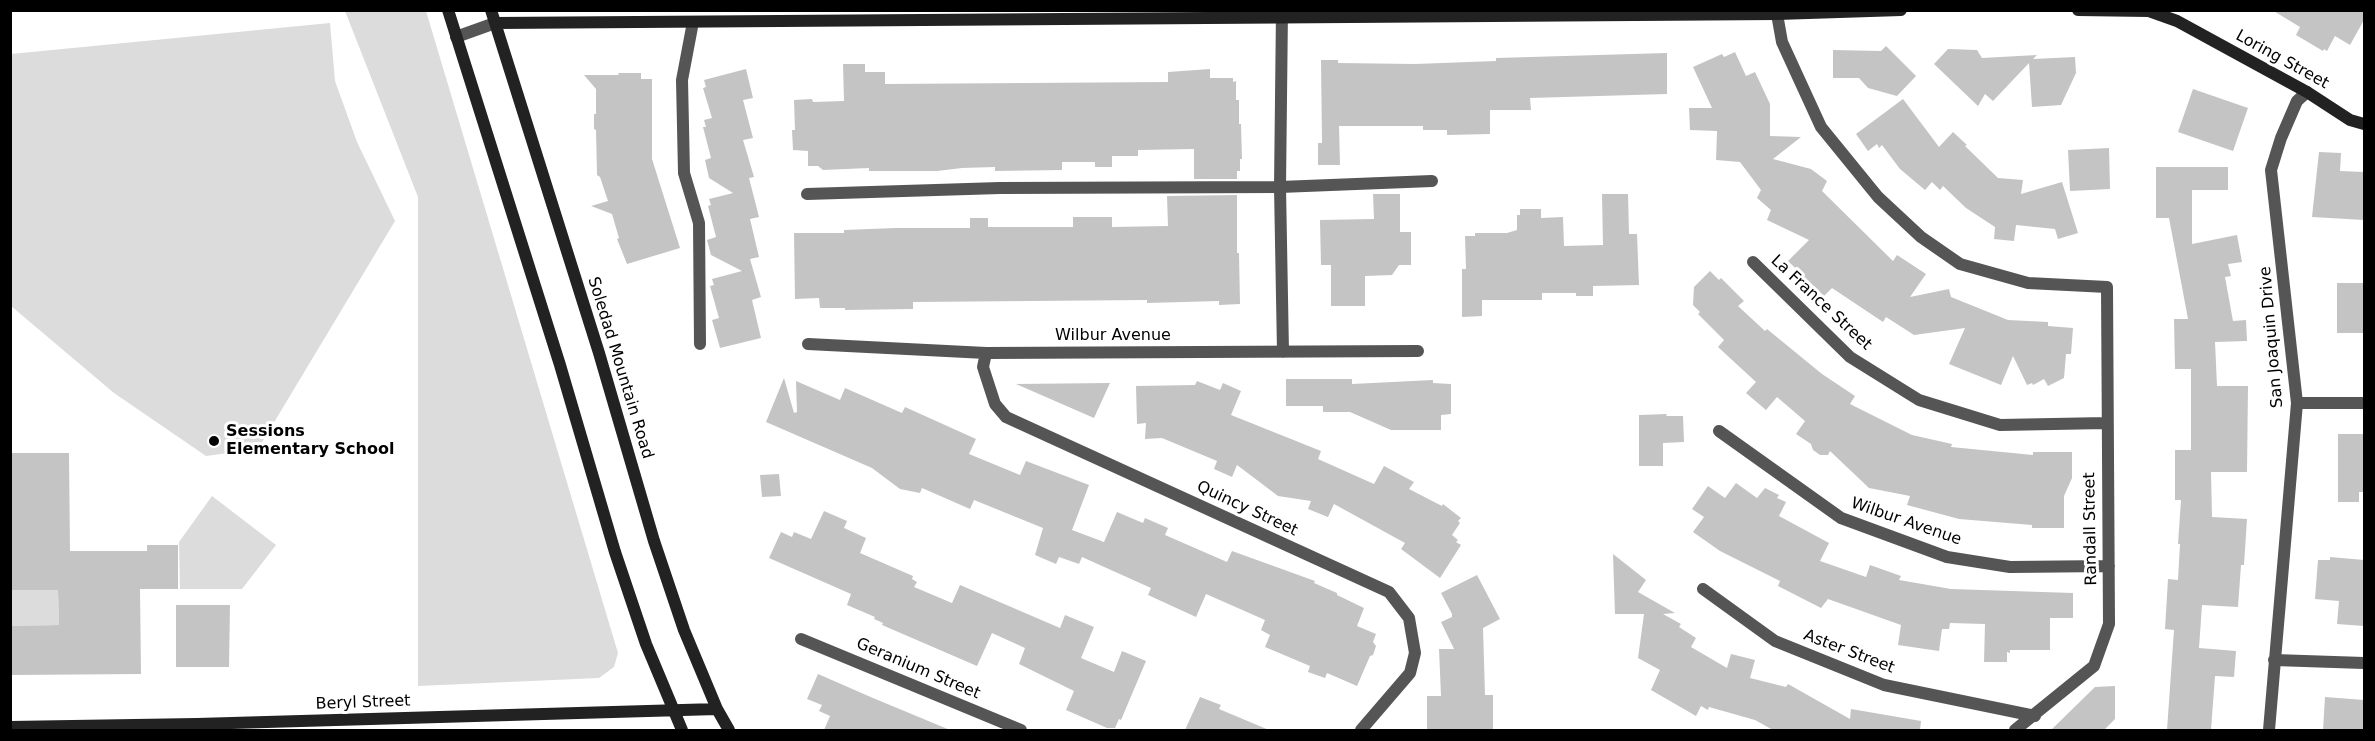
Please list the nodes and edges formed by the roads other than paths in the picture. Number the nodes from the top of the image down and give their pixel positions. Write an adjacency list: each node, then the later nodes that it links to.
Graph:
1 (448, 10): 9 (main road)
2 (491, 10): 8 (main road, Soledad Mountain Road)
3 (1901, 10): 6 (main road)
4 (2078, 10): 10 (main road, Loring Street)
5 (1282, 14): 6 (main road); 7 (main road); 13 (street)
6 (1777, 14): 23 (street, Randall Street)
7 (693, 16): 8 (main road); 16 (street)
8 (495, 23): 9 (street); 30 (main road, Soledad Mountain Road)
9 (456, 38): 31 (main road)
10 (2307, 92): 11 (main road, Loring Street); 21 (street, San Joaquin Drive)
11 (2364, 124)
12 (1432, 181): 13 (street)
13 (1280, 188): 14 (street); 19 (street)
14 (807, 194)
15 (1753, 262): 23 (street, La France Street)
16 (699, 344)
17 (808, 344): 20 (street, Wilbur Avenue)
18 (1419, 351): 19 (street, Wilbur Avenue)
19 (1283, 352): 20 (street, Wilbur Avenue)
20 (986, 353): 38 (street, Quincy Street)
21 (2297, 403): 22 (street); 28 (street, San Joaquin Drive)
22 (2364, 403)
23 (2106, 423): 25 (street, Randall Street)
24 (1719, 432): 25 (street, Wilbur Avenue)
25 (2109, 566): 32 (street, Randall Street)
26 (1703, 589): 32 (street, Aster Street)
27 (801, 639): 37 (street, Geranium Street)
28 (2274, 660): 29 (street); 40 (street, San Joaquin Drive)
29 (2364, 663)
30 (717, 709): 31 (main road, Beryl Street); 36 (main road, Soledad Mountain Road)
31 (673, 711): 34 (main road, Beryl Street); 35 (main road)
32 (2035, 716): 39 (street, Randall Street)
33 (10, 727): 34 (main road, Beryl Street)
34 (197, 727)
35 (682, 730)
36 (729, 730)
37 (1021, 730)
38 (1361, 730)
39 (2016, 730)
40 (2268, 730)

